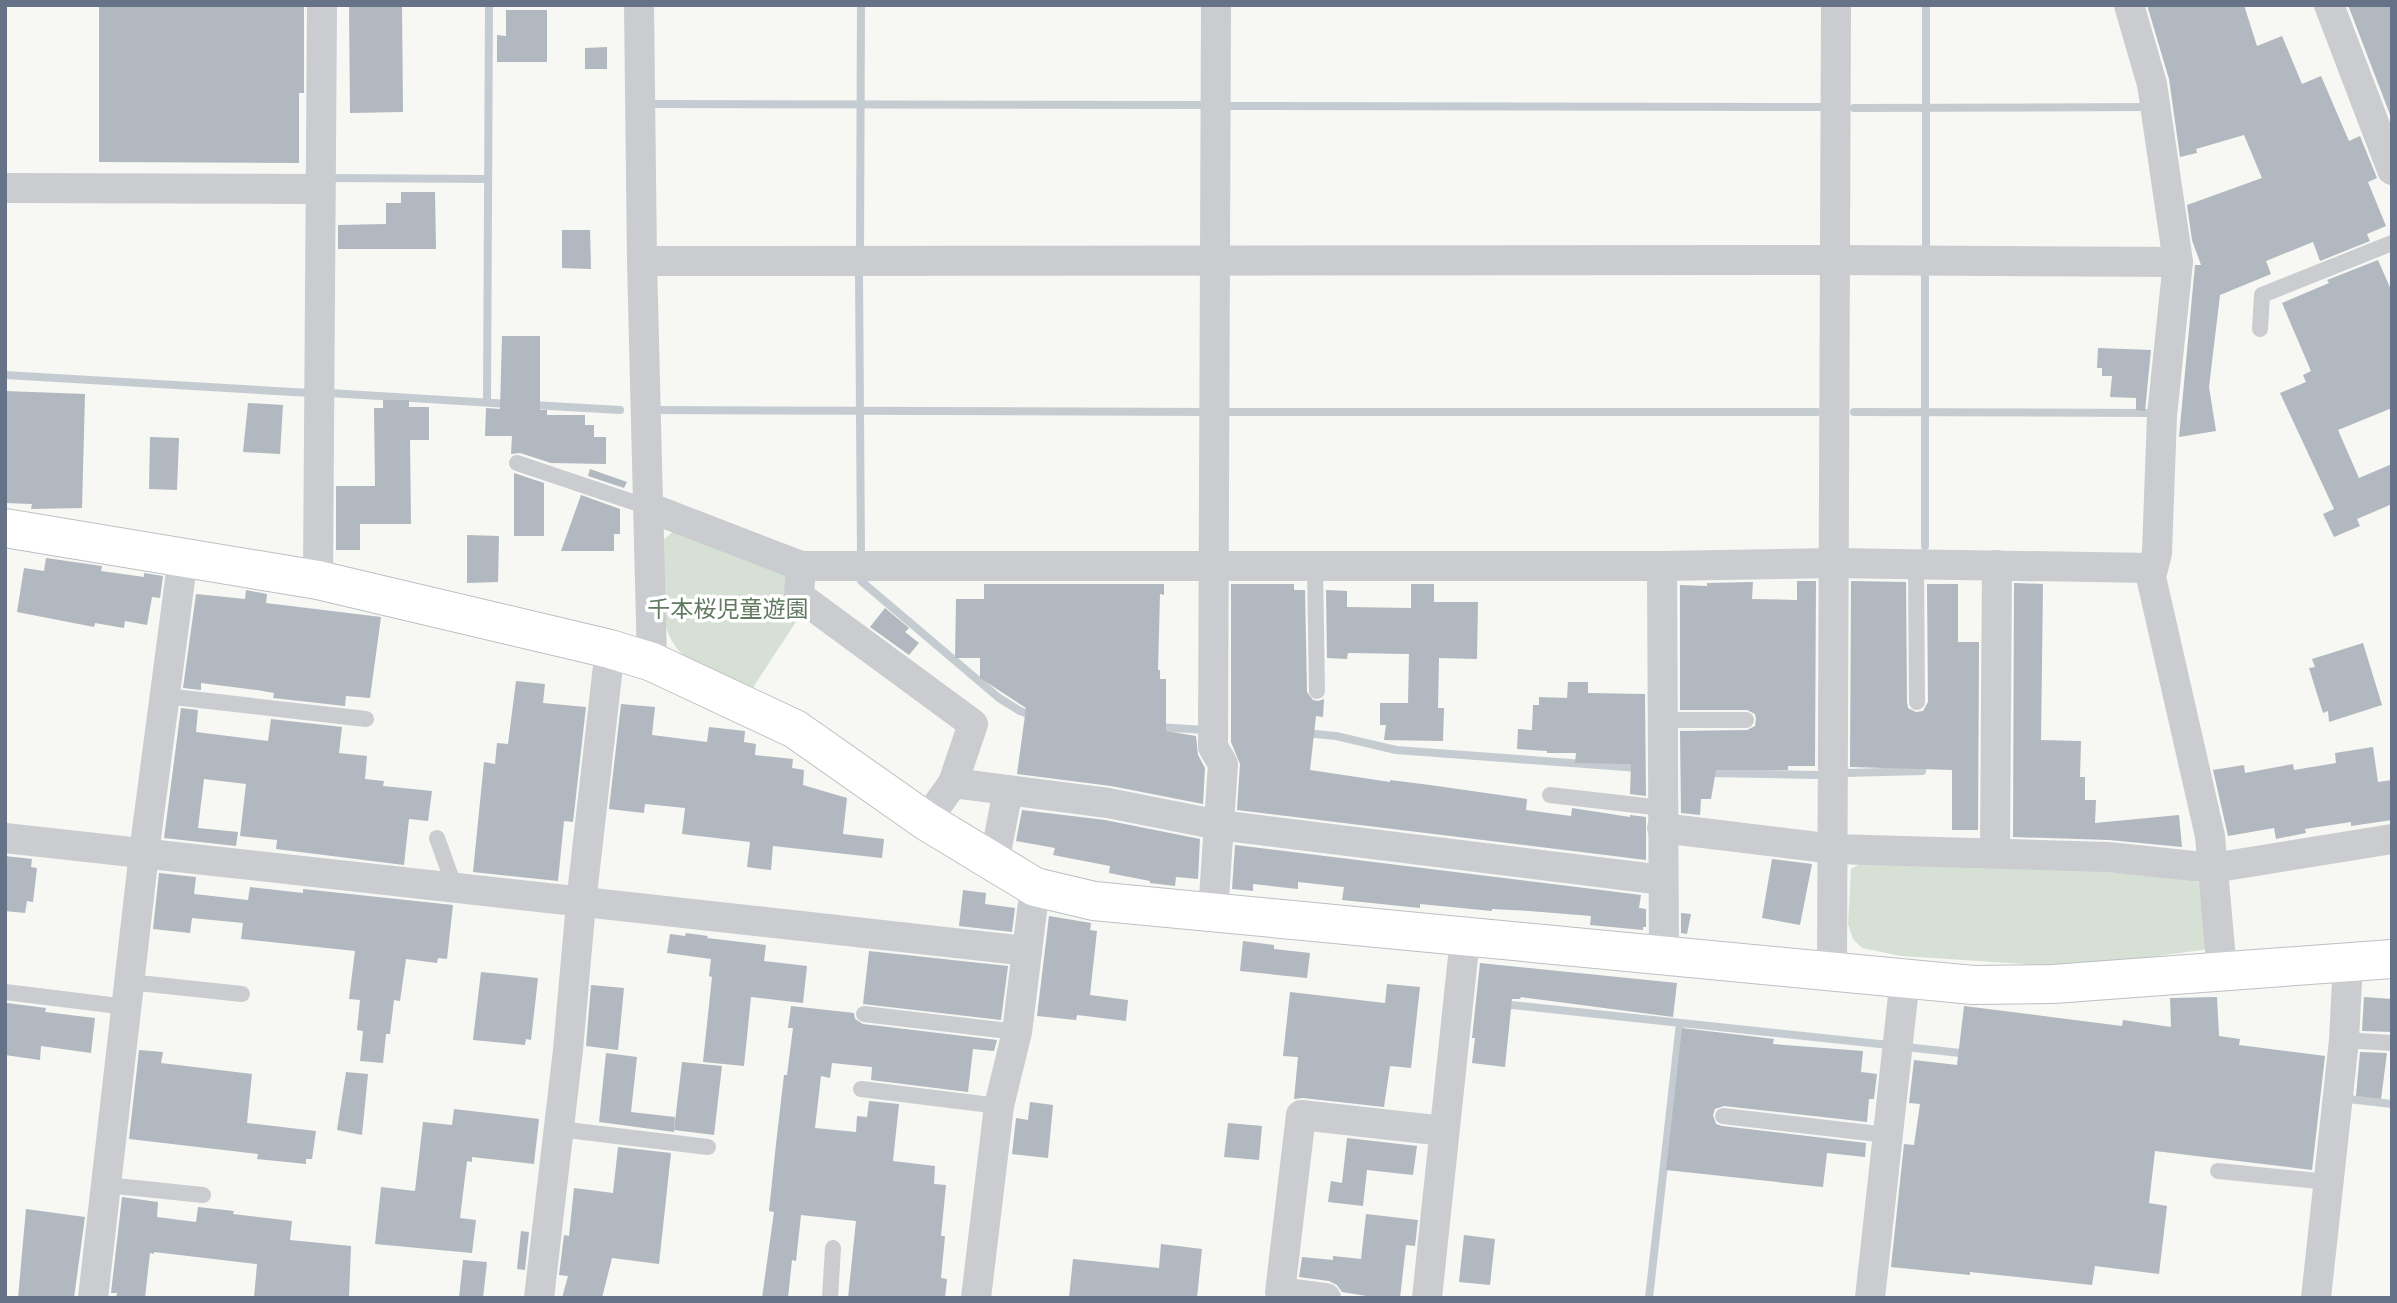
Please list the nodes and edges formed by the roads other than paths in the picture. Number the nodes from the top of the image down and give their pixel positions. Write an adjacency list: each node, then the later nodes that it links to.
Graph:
1 (322, 5): 9 (street)
2 (639, 5): 13 (street)
3 (1216, 5): 11 (street)
4 (1836, 5): 12 (street)
5 (2129, 5): 14 (street)
6 (2329, 5): 7 (street)
7 (2392, 170)
8 (5, 188): 9 (street)
9 (319, 189): 28 (street)
10 (2392, 243): 15 (lane)
11 (1215, 260): 12 (street); 13 (street); 24 (street)
12 (1835, 260): 14 (street); 20 (street)
13 (642, 261): 17 (street)
14 (2178, 262): 27 (street)
15 (2260, 329)
16 (517, 463): 17 (lane)
17 (648, 507): 23 (street); 30 (street)
18 (5, 528): 19 (street)
19 (183, 557): 28 (street); 32 (street)
20 (1833, 562): 21 (street); 26 (street); 46 (street)
21 (1916, 564): 22 (street); 33 (lane)
22 (1997, 565): 27 (street); 47 (street)
23 (801, 566): 24 (street); 37 (street)
24 (1214, 566): 25 (street); 42 (street)
25 (1315, 566): 26 (street); 31 (lane)
26 (1662, 566): 35 (street)
27 (2152, 568): 50 (street)
28 (318, 580): 29 (street)
29 (610, 649): 30 (street); 54 (street)
30 (652, 662): 41 (street)
31 (1317, 691)
32 (165, 696): 34 (lane); 48 (street)
33 (1917, 702)
34 (366, 719)
35 (1662, 720): 36 (lane); 40 (street)
36 (1746, 720)
37 (953, 783): 38 (street); 41 (street)
38 (1008, 790): 42 (street); 49 (street)
39 (1550, 795): 40 (lane)
40 (1662, 818): 46 (street); 51 (street)
41 (926, 821): 49 (street)
42 (1219, 825): 51 (street); 55 (street)
43 (5, 838): 48 (street)
44 (437, 838): 53 (lane)
45 (2392, 839): 50 (street)
46 (1833, 849): 47 (street); 61 (street)
47 (1995, 852): 50 (street)
48 (144, 853): 53 (street); 65 (street)
49 (994, 863): 52 (street)
50 (2213, 868): 62 (street)
51 (1663, 880): 58 (street)
52 (1035, 887): 55 (street); 57 (street)
53 (455, 888): 54 (street)
54 (581, 903): 57 (street); 74 (street)
55 (1213, 913): 56 (street)
56 (1465, 937): 58 (street); 75 (street)
57 (1027, 951): 68 (street)
58 (1664, 956): 61 (street)
59 (2392, 959): 60 (street)
60 (2348, 962): 62 (street); 69 (street)
61 (1832, 972): 63 (street)
62 (2222, 972): 63 (street)
63 (1905, 978): 76 (street)
64 (5, 992): 65 (lane)
65 (128, 994): 66 (lane); 80 (street)
66 (242, 994)
67 (864, 1014): 68 (lane)
68 (1017, 1032): 72 (street)
69 (2344, 1040): 70 (lane); 79 (street)
70 (2392, 1043)
71 (861, 1089): 72 (lane)
72 (999, 1106): 86 (street)
73 (1723, 1116): 76 (lane)
74 (559, 1129): 77 (lane); 84 (street)
75 (1444, 1131): 87 (street); 88 (street)
76 (1888, 1135): 89 (street)
77 (708, 1147)
78 (2218, 1171): 79 (lane)
79 (2329, 1182): 90 (street)
80 (106, 1185): 81 (lane); 83 (street)
81 (203, 1195)
82 (833, 1248): 85 (lane)
83 (93, 1298)
84 (539, 1298)
85 (830, 1298)
86 (976, 1298)
87 (1326, 1298)
88 (1427, 1298)
89 (1870, 1298)
90 (2316, 1298)

